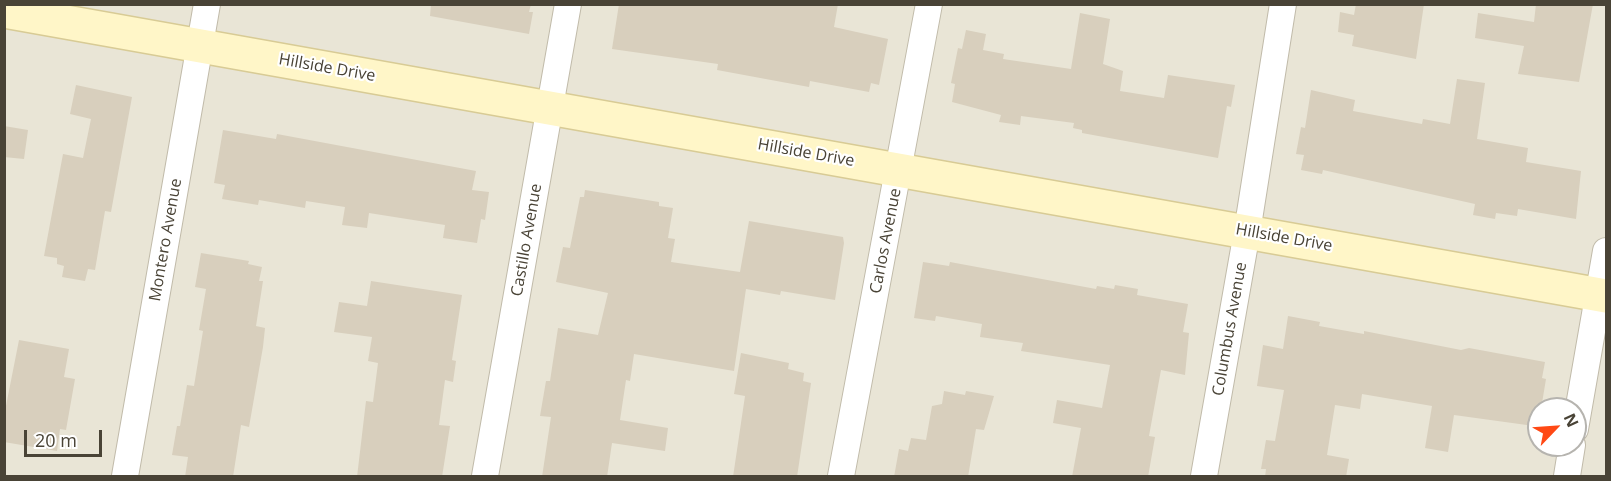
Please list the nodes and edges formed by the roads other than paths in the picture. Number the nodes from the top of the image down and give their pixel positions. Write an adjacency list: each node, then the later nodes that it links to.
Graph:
1 (207, 4): 6 (street, Montero Avenue)
2 (568, 4): 7 (street, Castillo Avenue)
3 (929, 4): 8 (street, Carlos Avenue)
4 (1283, 4): 9 (street, Columbus Avenue)
5 (4, 11): 6 (main road, Hillside Drive)
6 (199, 45): 7 (main road, Hillside Drive); 14 (street, Montero Avenue)
7 (550, 108): 8 (main road, Hillside Drive); 15 (street, Castillo Avenue)
8 (899, 170): 9 (main road, Hillside Drive); 16 (street, Carlos Avenue)
9 (1247, 232): 11 (main road, Hillside Drive); 17 (street, Columbus Avenue)
10 (1606, 251): 11 (street)
11 (1602, 295): 12 (street)
12 (1581, 397)
13 (1570, 457): 18 (street)
14 (125, 477)
15 (485, 477)
16 (841, 477)
17 (1204, 477)
18 (1567, 477)

